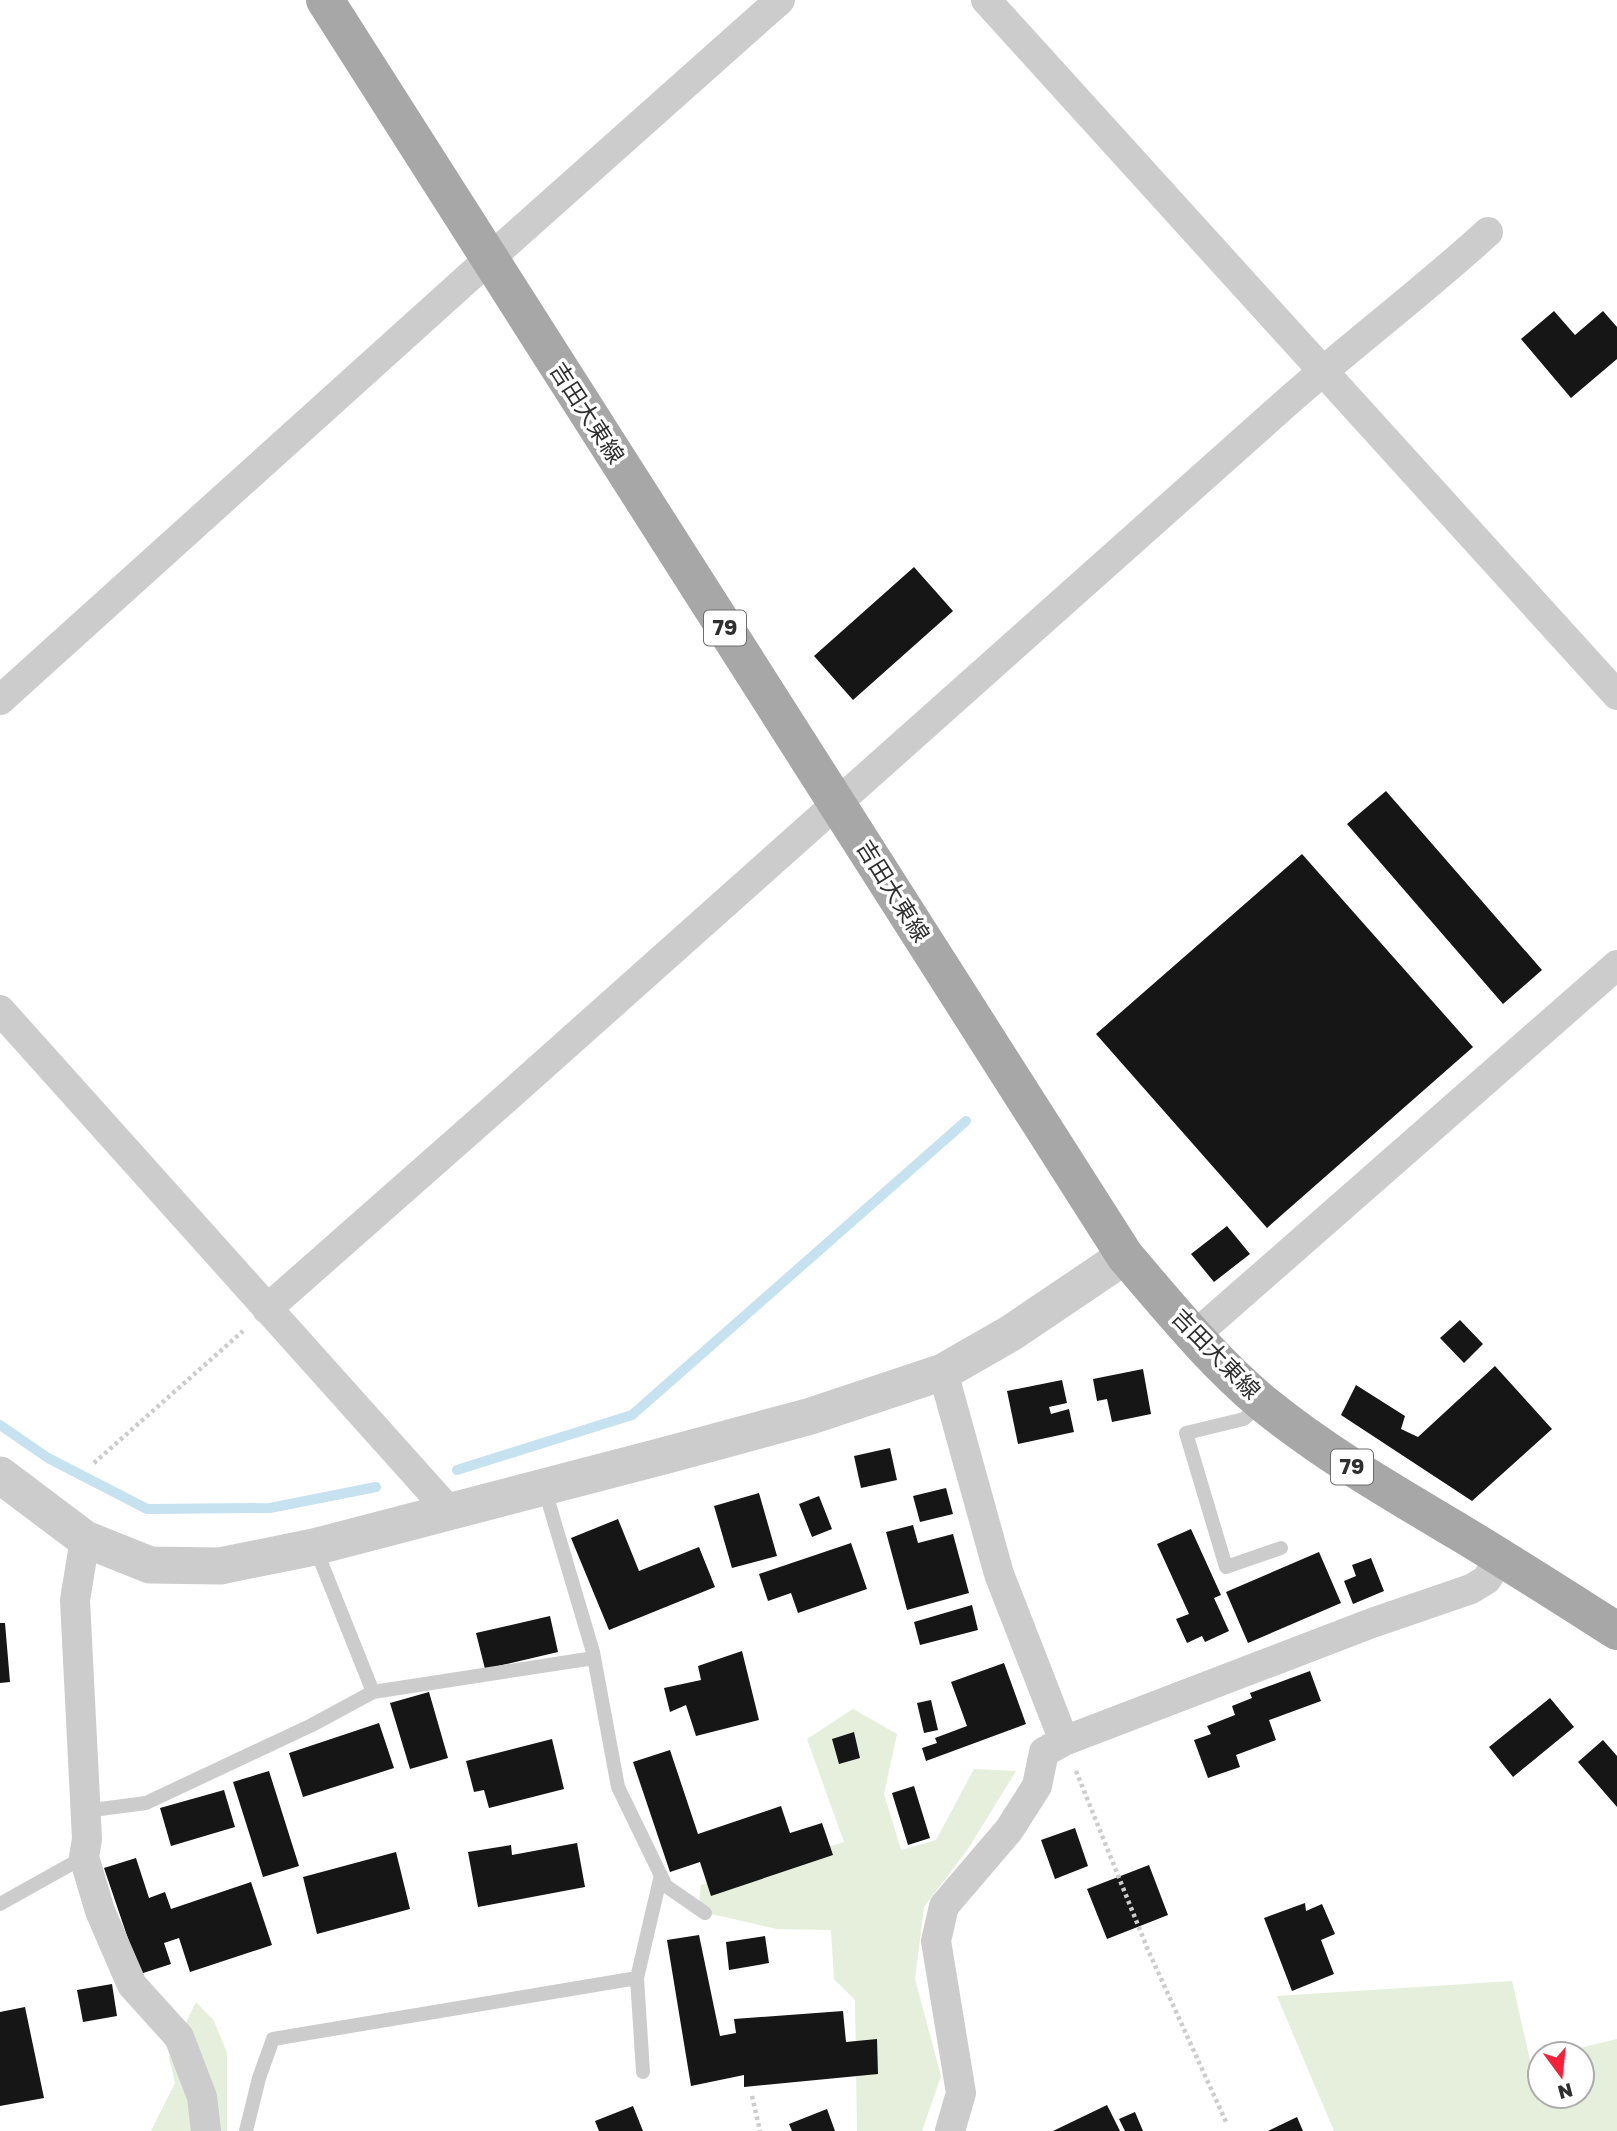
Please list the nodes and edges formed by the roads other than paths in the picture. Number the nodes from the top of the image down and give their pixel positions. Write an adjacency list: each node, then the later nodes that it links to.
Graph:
1 (325, 0): 5 (main road, 吉田大東線 / 79)
2 (780, 0): 5 (street)
3 (986, 0): 6 (street)
4 (1488, 232): 6 (street)
5 (489, 259): 8 (street); 9 (main road, 吉田大東線 / 79)
6 (1322, 371): 7 (street); 9 (street)
7 (1617, 695)
8 (0, 700)
9 (839, 806): 12 (main road, 吉田大東線 / 79); 13 (street)
10 (1617, 965): 14 (street)
11 (0, 1010): 13 (street)
12 (1125, 1256): 14 (main road, 吉田大東線 / 79); 15 (street)
13 (267, 1309): 19 (street)
14 (1194, 1336): 16 (main road, 吉田大東線 / 79)
15 (943, 1372): 18 (street); 27 (street)
16 (1262, 1402): 22 (lane); 23 (main road, 吉田大東線 / 79)
17 (0, 1475): 20 (street)
18 (544, 1487): 19 (street); 25 (lane)
19 (451, 1513): 21 (street)
20 (85, 1539): 21 (street); 28 (street)
21 (314, 1547): 26 (lane)
22 (1281, 1548)
23 (1502, 1558): 24 (main road, 吉田大東線 / 79); 27 (street)
24 (1617, 1631)
25 (594, 1658): 26 (lane); 30 (lane)
26 (373, 1692): 28 (lane)
27 (1064, 1741): 37 (street)
28 (85, 1811): 29 (street)
29 (84, 1857): 31 (lane); 35 (street)
30 (661, 1875): 32 (lane); 33 (lane)
31 (0, 1904)
32 (705, 1913)
33 (637, 1978): 34 (lane); 36 (lane)
34 (643, 2072)
35 (206, 2131)
36 (246, 2131)
37 (950, 2131)

